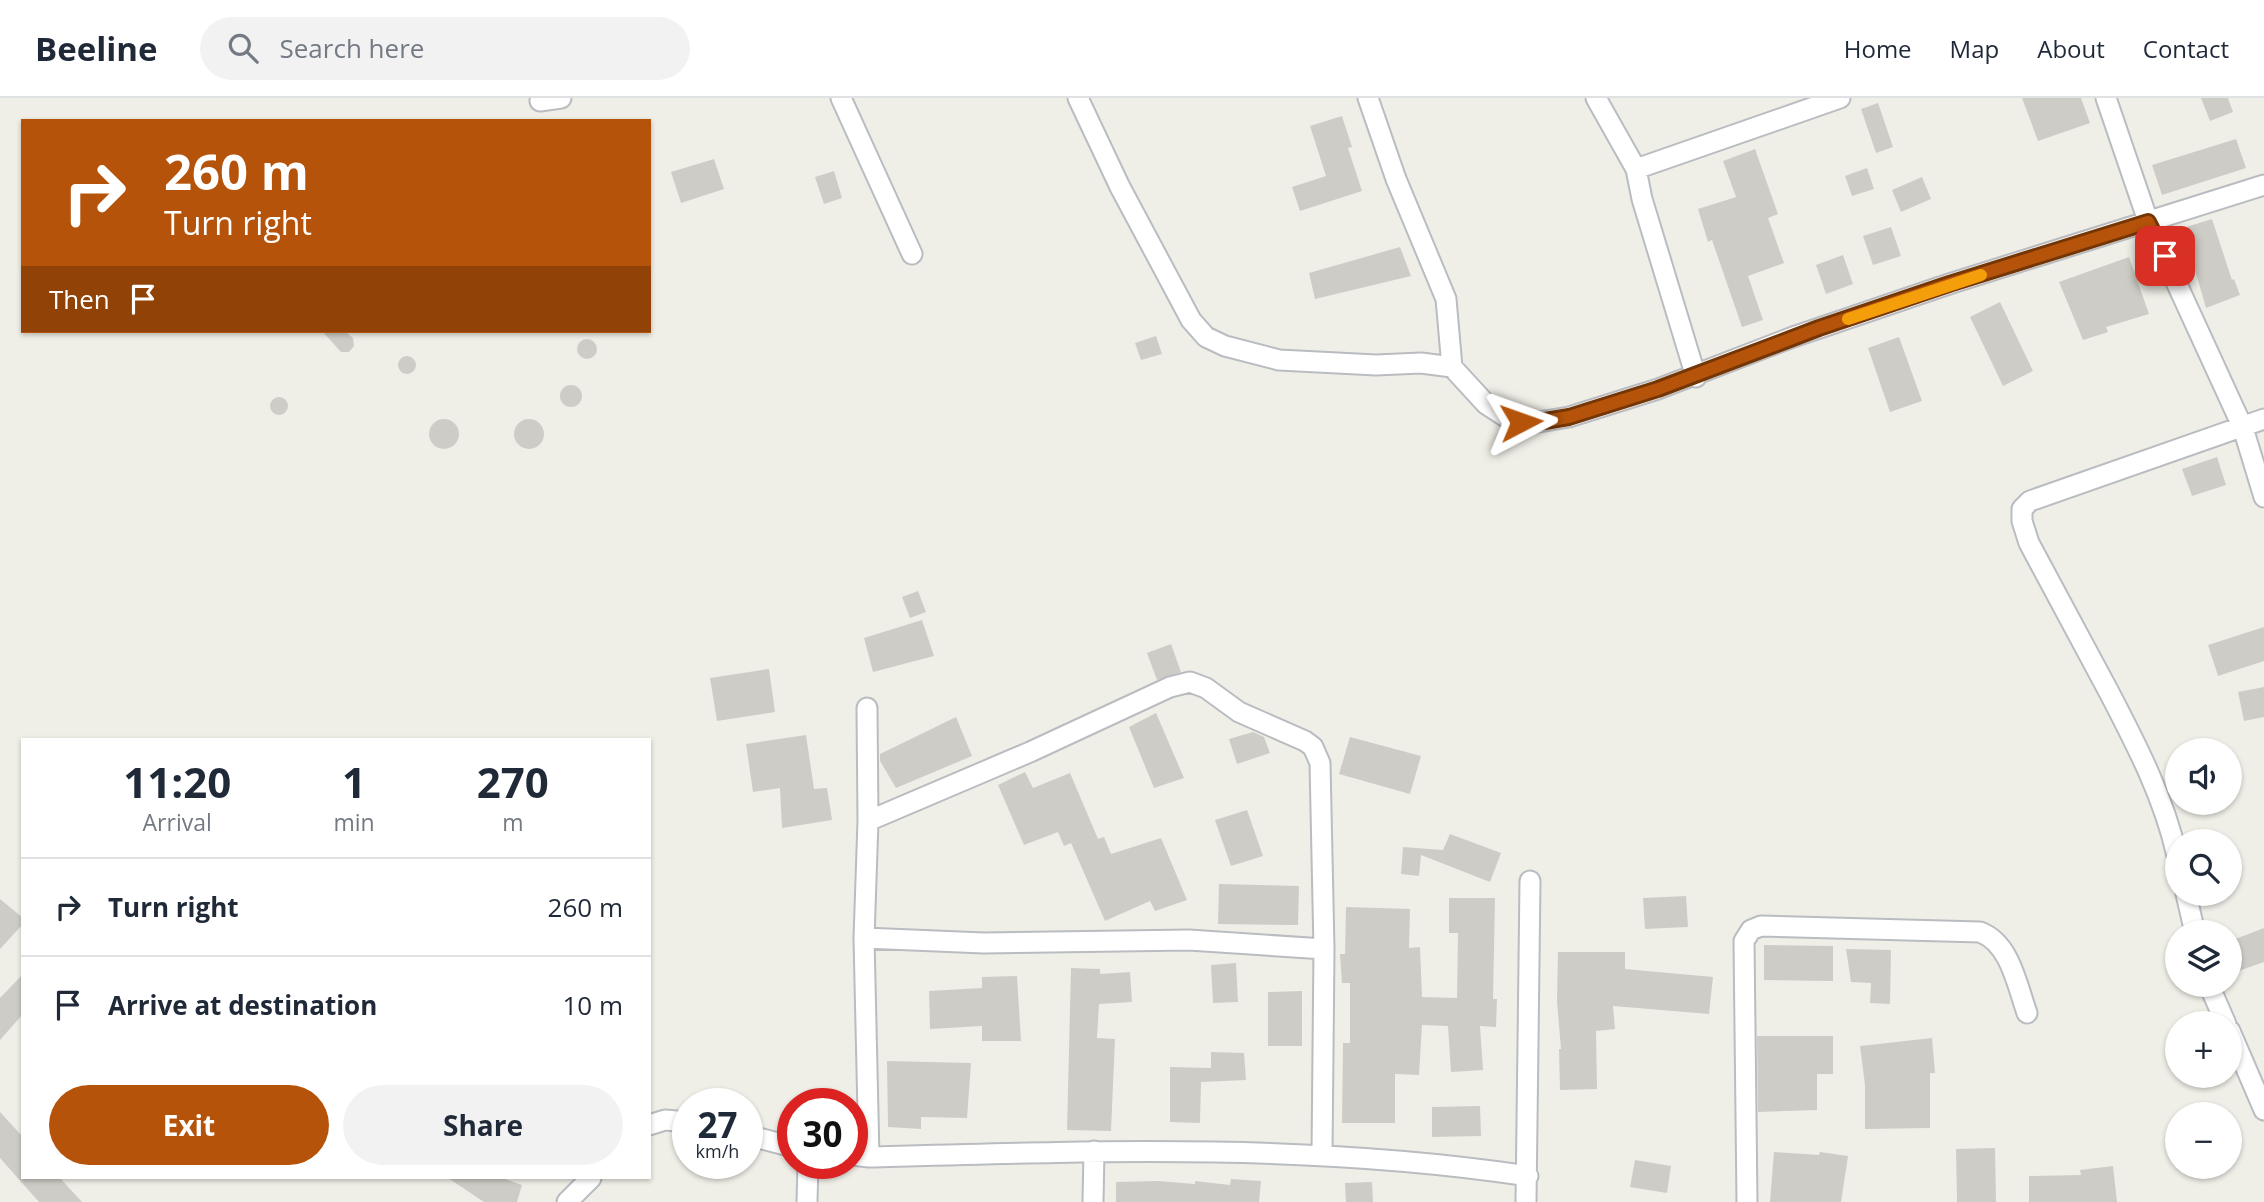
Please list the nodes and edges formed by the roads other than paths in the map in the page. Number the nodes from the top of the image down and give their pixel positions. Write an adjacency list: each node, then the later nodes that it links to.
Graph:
1 (561, 98): 8 (street)
2 (841, 98): 12 (street)
3 (1078, 98): 13 (street)
4 (1367, 98): 13 (street)
5 (1596, 98): 9 (street)
6 (1840, 98): 9 (street)
7 (2106, 98): 11 (street)
8 (540, 101)
9 (1636, 169): 14 (street)
10 (2264, 186): 11 (street)
11 (2148, 222): 14 (street); 16 (street)
12 (912, 254)
13 (1452, 367): 14 (street)
14 (1696, 377)
15 (2264, 419): 16 (street)
16 (2243, 428): 17 (street); 20 (street)
17 (2264, 497)
18 (867, 708): 19 (street)
19 (868, 821): 22 (street); 23 (street)
20 (2170, 829)
21 (1530, 881): 33 (street)
22 (864, 937): 23 (street); 26 (street)
23 (1324, 949): 31 (street)
24 (2027, 1013): 40 (street)
25 (2242, 1059): 27 (street)
26 (861, 1088)
27 (2264, 1110)
28 (672, 1121): 29 (street)
29 (651, 1124)
30 (1094, 1151): 31 (street); 32 (street); 38 (street)
31 (1322, 1154): 33 (street)
32 (868, 1156)
33 (1528, 1176): 39 (street)
34 (590, 1179): 36 (street)
35 (808, 1179): 37 (street)
36 (567, 1202)
37 (807, 1202)
38 (1093, 1202)
39 (1526, 1202)
40 (1747, 1202)

